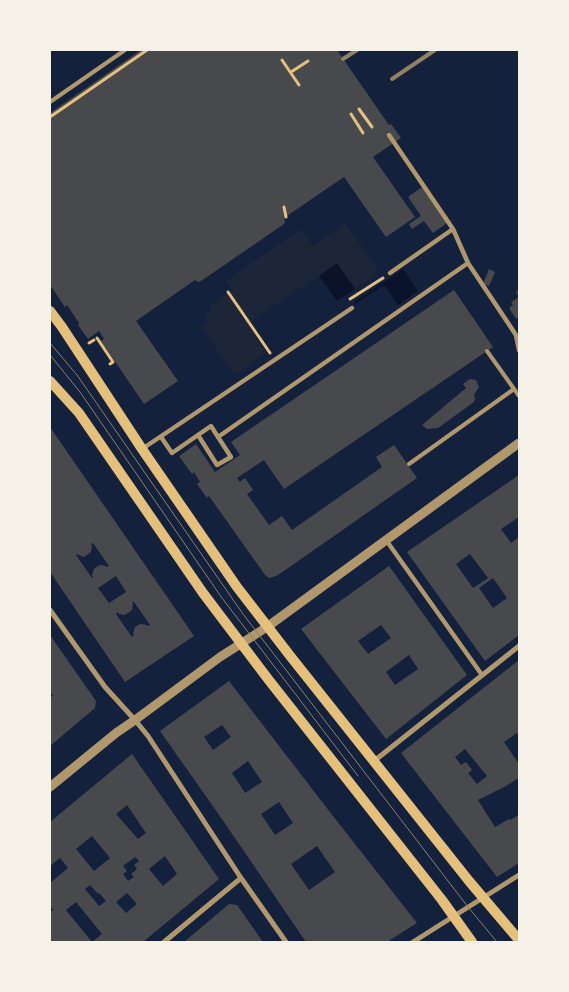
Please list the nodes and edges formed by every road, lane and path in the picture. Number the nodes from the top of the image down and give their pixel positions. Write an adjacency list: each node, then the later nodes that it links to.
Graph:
1 (125, 50): 7 (lane)
2 (147, 50): 10 (path)
3 (282, 60): 5 (path)
4 (308, 61): 5 (path)
5 (291, 72): 6 (path)
6 (299, 85)
7 (50, 102)
8 (359, 108): 11 (path)
9 (352, 114): 12 (path)
10 (50, 117)
11 (372, 127)
12 (363, 133)
13 (389, 135): 16 (street)
14 (284, 207): 15 (path)
15 (286, 217)
16 (453, 229): 17 (street); 18 (street)
17 (468, 263): 23 (street); 32 (street)
18 (390, 273): 20 (path)
19 (228, 292): 25 (path)
20 (352, 308): 25 (street)
21 (50, 311): 34 (main road)
22 (89, 343): 26 (path)
23 (519, 350)
24 (487, 351): 28 (lane)
25 (275, 360): 31 (street)
26 (110, 364)
27 (50, 381): 39 (main road)
28 (514, 389): 29 (lane); 35 (lane)
29 (519, 396)
30 (198, 435): 31 (street); 32 (street); 32 (street)
31 (161, 437): 34 (street)
32 (218, 437)
33 (519, 443): 36 (street)
34 (142, 449): 38 (main road)
35 (409, 464)
36 (386, 540): 38 (street); 41 (street)
37 (50, 610): 42 (street)
38 (267, 627): 39 (street); 43 (main road)
39 (242, 644): 42 (street); 48 (main road)
40 (519, 646): 41 (street)
41 (482, 675): 43 (street)
42 (135, 720): 44 (street); 46 (street)
43 (374, 760): 47 (main road)
44 (50, 787)
45 (519, 875): 47 (street)
46 (241, 878): 50 (street); 51 (street)
47 (484, 898): 48 (street); 49 (main road)
48 (454, 916): 52 (street); 53 (main road)
49 (519, 940)
50 (164, 942)
51 (286, 942)
52 (413, 942)
53 (472, 942)

